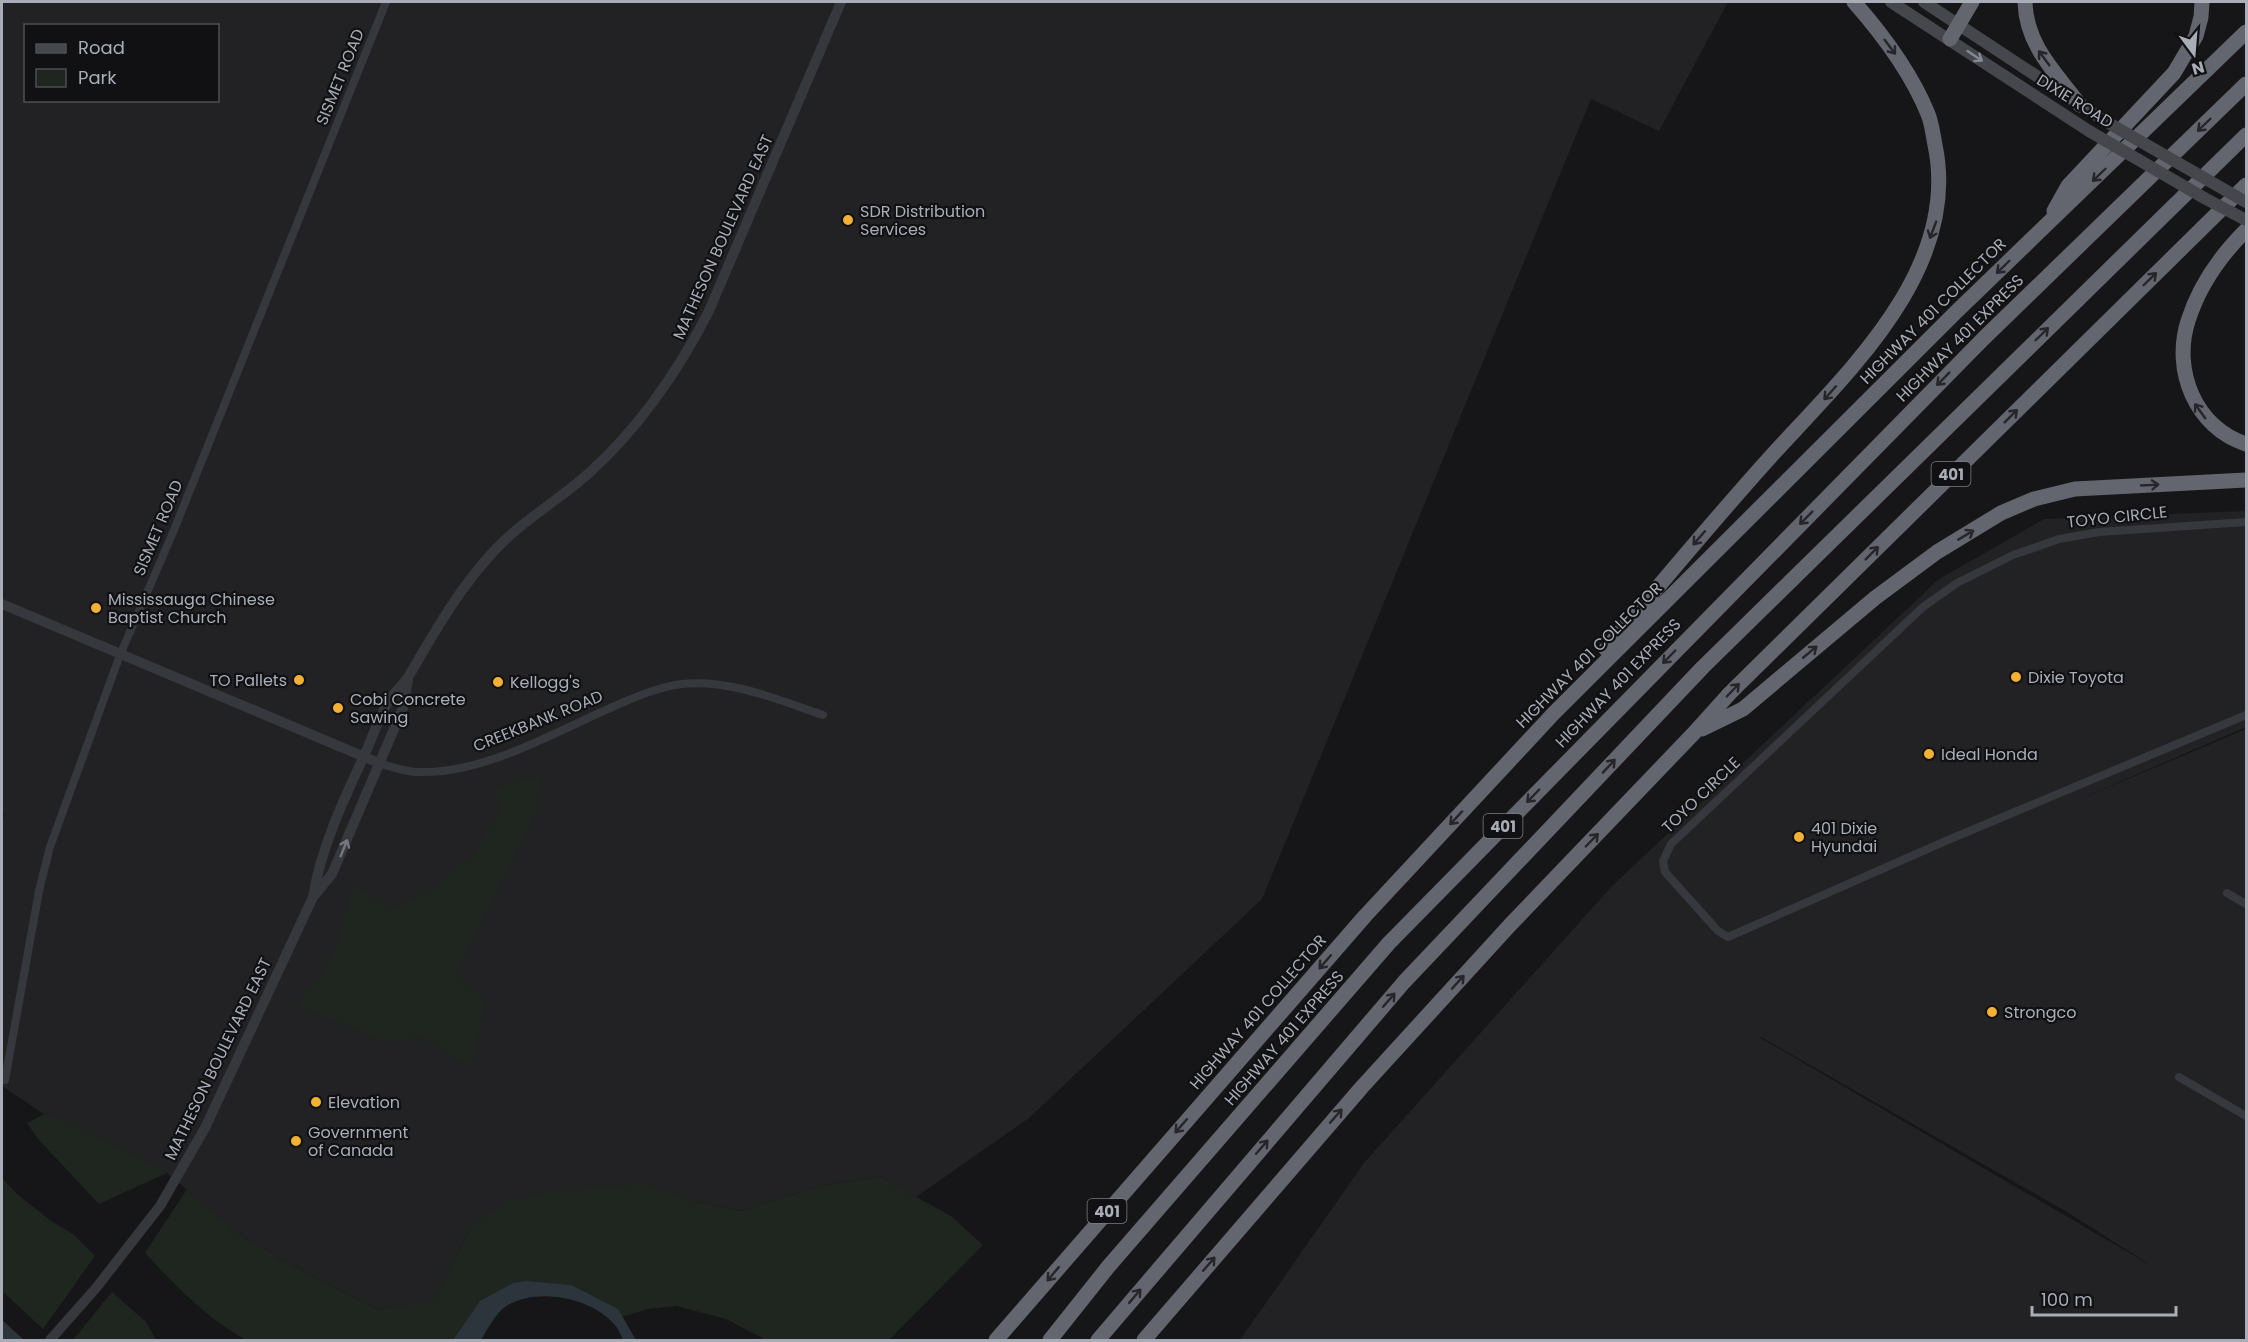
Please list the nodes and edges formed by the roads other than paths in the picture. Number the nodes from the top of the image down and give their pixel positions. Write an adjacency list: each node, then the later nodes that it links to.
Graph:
1 (386, 2): 24 (street, SISMET ROAD)
2 (842, 2): 25 (street, MATHESON BOULEVARD EAST)
3 (1854, 2): 26 (highway, one-way to 26)
4 (1891, 2): 11 (main road, DIXIE ROAD)
5 (1924, 2): 9 (main road, DIXIE ROAD)
6 (1972, 2): 9 (highway)
7 (2025, 2): 13 (highway, one-way to 7)
8 (2202, 2): 18 (highway)
9 (1959, 24): 11 (highway); 13 (main road, DIXIE ROAD)
10 (2247, 32): 18 (highway, HIGHWAY 401 COLLECTOR / 401, one-way to 18)
11 (1950, 39): 17 (main road, DIXIE ROAD, one-way to 17, bridge)
12 (2247, 84): 40 (highway, HIGHWAY 401 EXPRESS / 401, one-way to 40)
13 (2080, 105): 16 (main road, DIXIE ROAD, bridge)
14 (2247, 135): 41 (highway, 401, one-way to 14)
15 (2247, 185): 29 (highway, 401, one-way to 15)
16 (2247, 202)
17 (2247, 220)
18 (2045, 227): 26 (highway, HIGHWAY 401 COLLECTOR / 401, one-way to 26)
19 (2247, 230): 20 (highway, one-way to 19)
20 (2247, 444)
21 (2247, 480): 29 (highway, one-way to 21)
22 (2247, 522): 28 (street, TOYO CIRCLE)
23 (2, 604): 24 (street, CREEKBANK ROAD)
24 (120, 655): 30 (street, CREEKBANK ROAD); 36 (street, SISMET ROAD)
25 (409, 677): 30 (street, MATHESON BOULEVARD EAST); 31 (street, MATHESON BOULEVARD EAST)
26 (1553, 714): 39 (highway, HIGHWAY 401 COLLECTOR / 401, one-way to 39)
27 (823, 715): 31 (street, CREEKBANK ROAD)
28 (2247, 715)
29 (1694, 733): 42 (highway, 401, one-way to 29)
30 (363, 757): 31 (street, CREEKBANK ROAD); 33 (street, MATHESON BOULEVARD EAST)
31 (379, 763): 33 (street, MATHESON BOULEVARD EAST, one-way to 31)
32 (2227, 893): 34 (street)
33 (313, 897): 38 (street, MATHESON BOULEVARD EAST)
34 (2247, 904)
35 (2179, 1077): 37 (street)
36 (5, 1080)
37 (2247, 1116)
38 (50, 1341)
39 (996, 1341)
40 (1050, 1341)
41 (1098, 1341)
42 (1144, 1341)

